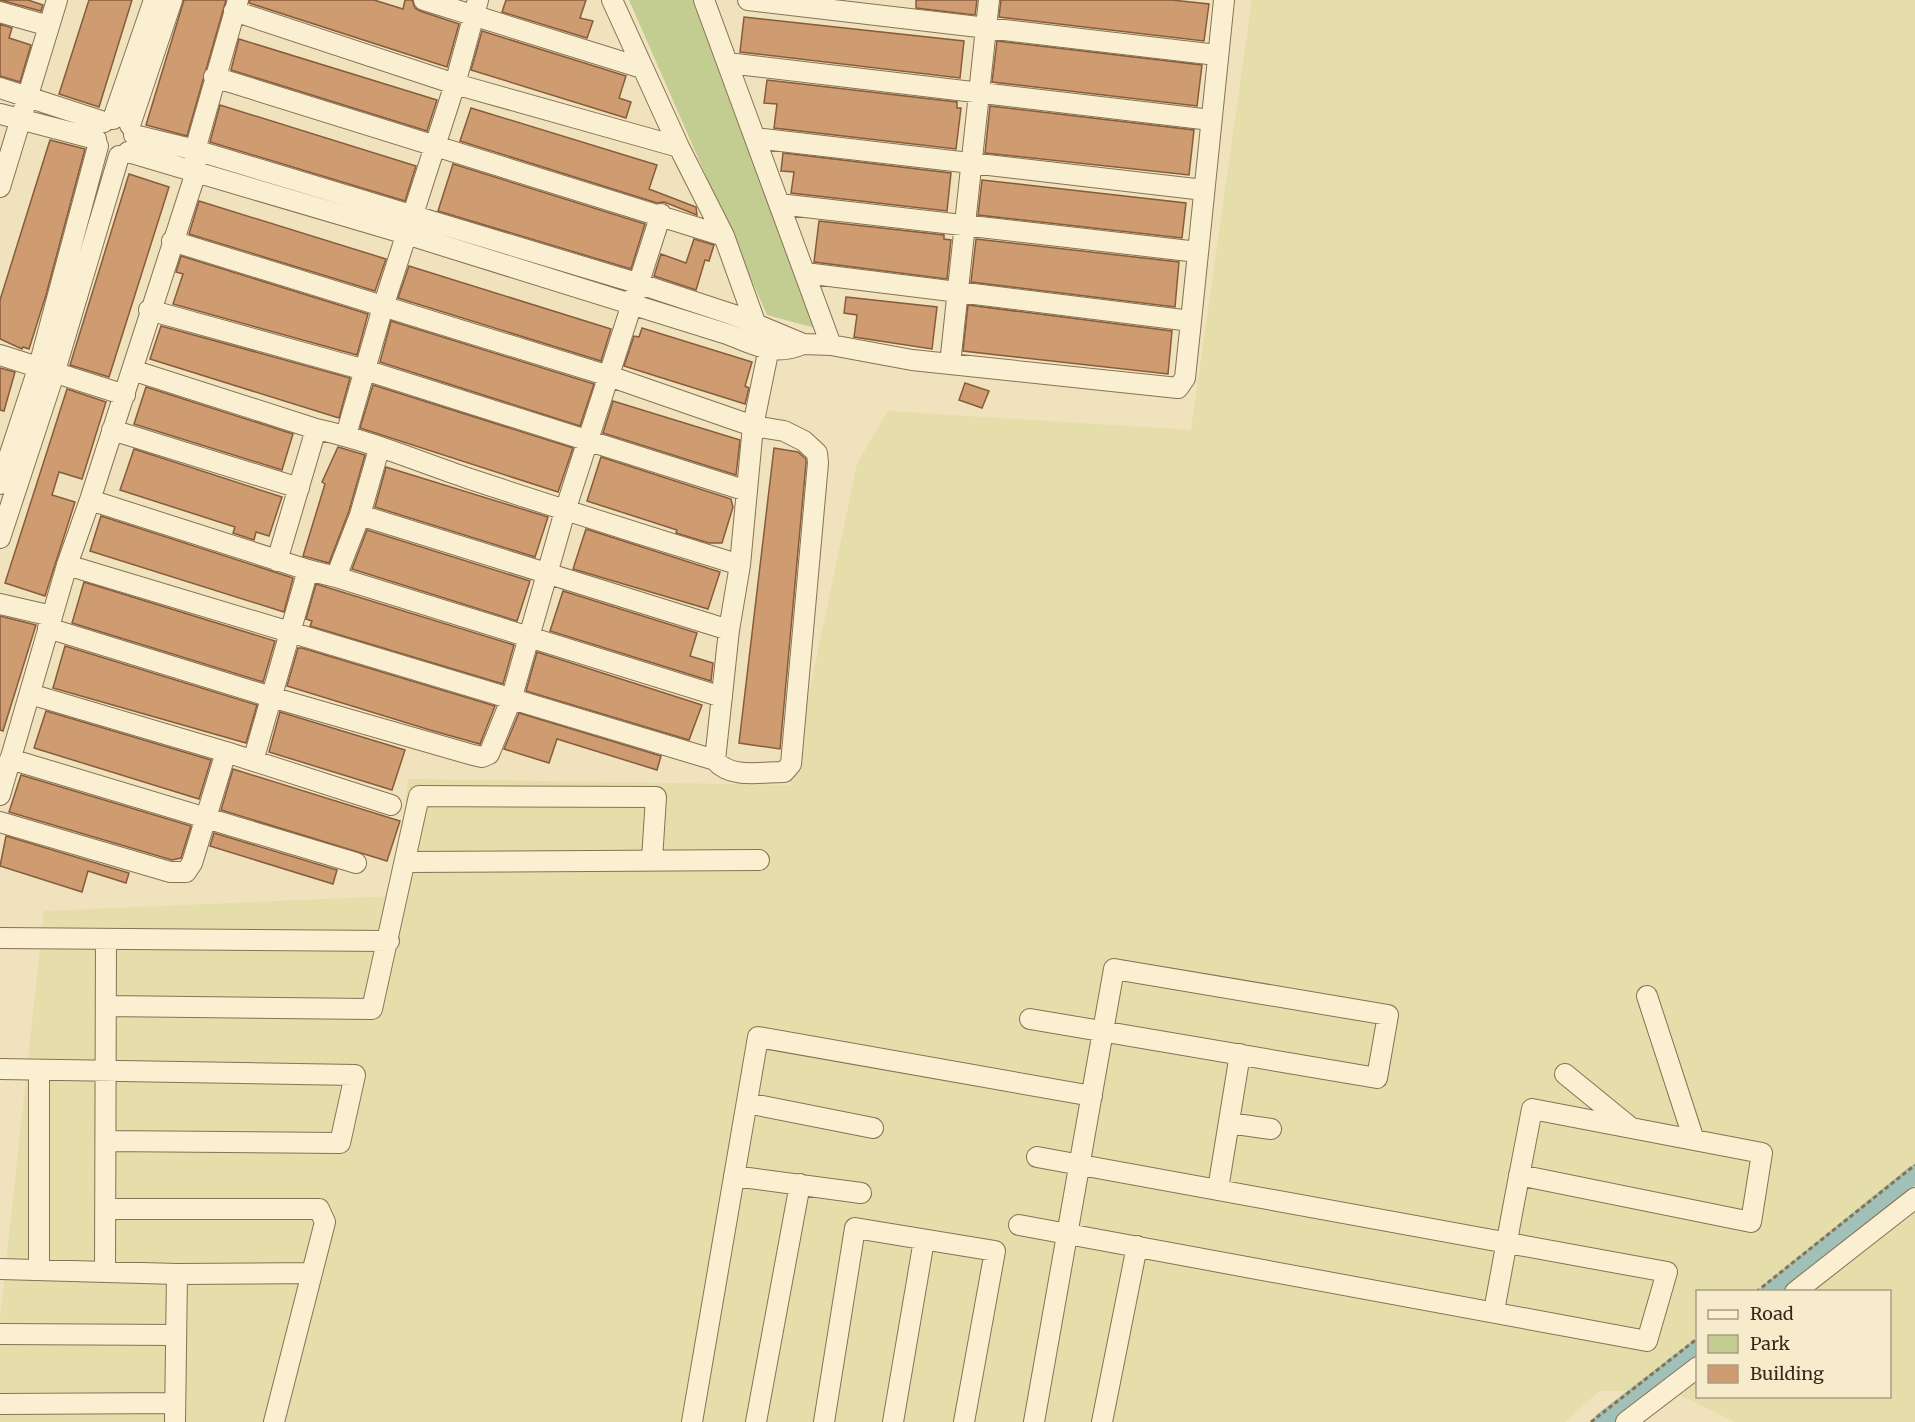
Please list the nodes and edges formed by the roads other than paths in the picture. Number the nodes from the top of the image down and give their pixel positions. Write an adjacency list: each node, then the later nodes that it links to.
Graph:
1 (57, 0): 13 (street)
2 (154, 0): 25 (street)
3 (172, 0): 25 (street)
4 (424, 0): 11 (street)
5 (612, 0): 17 (street)
6 (704, 0): 16 (street)
7 (748, 0): 14 (street)
8 (989, 0): 14 (street)
9 (1224, 0): 15 (street)
10 (236, 6): 18 (street); 19 (street)
11 (476, 8): 17 (street); 19 (street)
12 (0, 12): 13 (street)
13 (50, 26): 22 (street)
14 (986, 28): 15 (street); 21 (street)
15 (1217, 55): 24 (street)
16 (728, 63): 21 (street); 26 (street)
17 (642, 68): 27 (street)
18 (214, 76): 28 (street); 29 (street)
19 (455, 84): 27 (street); 28 (street)
20 (0, 88): 22 (street)
21 (979, 92): 24 (street); 30 (street)
22 (28, 96): 23 (street); 25 (street)
23 (9, 116): 25 (street); 32 (street)
24 (1211, 120): 33 (street)
25 (115, 137): 29 (street); 31 (street); 55 (street)
26 (755, 138): 30 (street); 34 (street)
27 (679, 147): 39 (street)
28 (435, 148): 35 (street); 36 (street)
29 (195, 150): 31 (street); 36 (street)
30 (971, 163): 33 (street); 37 (street)
31 (196, 172): 38 (street); 40 (street)
32 (0, 187)
33 (1204, 190): 41 (street)
34 (779, 204): 37 (street); 42 (street)
35 (661, 214): 39 (street); 43 (street)
36 (414, 215): 38 (street); 43 (street)
37 (965, 225): 41 (street); 44 (street)
38 (406, 234): 45 (street); 46 (street)
39 (724, 236): 51 (street)
40 (172, 241): 46 (street); 47 (street)
41 (1198, 252): 49 (street)
42 (805, 273): 44 (street); 52 (street)
43 (640, 284): 45 (street); 48 (street)
44 (957, 292): 49 (street); 54 (street)
45 (633, 305): 50 (street); 58 (street)
46 (383, 307): 57 (street); 58 (street)
47 (149, 310): 56 (street); 57 (street)
48 (734, 315): 50 (street); 51 (street)
49 (1191, 321): 54 (street)
50 (727, 334): 51 (street)
51 (766, 336): 52 (street); 60 (street)
52 (831, 345): 54 (street)
53 (0, 355): 55 (street)
54 (950, 364)
55 (47, 370): 59 (street); 66 (street); 72 (street)
56 (132, 370): 59 (street); 61 (street)
57 (365, 370): 63 (street); 64 (street)
58 (609, 376): 60 (street); 64 (street)
59 (125, 395): 62 (street)
60 (753, 426): 68 (street); 90 (street)
61 (316, 429): 63 (street); 67 (street)
62 (112, 430): 67 (street); 69 (street)
63 (346, 435): 65 (street)
64 (588, 441): 68 (street); 70 (street)
65 (379, 449): 70 (street); 71 (street)
66 (0, 484)
67 (299, 488): 73 (street)
68 (747, 491): 75 (street)
69 (90, 500): 73 (street); 74 (street)
70 (565, 510): 75 (street); 77 (street)
71 (360, 515): 77 (street); 78 (street)
72 (0, 538)
73 (277, 561): 76 (street)
74 (67, 565): 80 (street); 82 (street)
75 (740, 565): 81 (street)
76 (308, 570): 78 (street); 82 (street)
77 (548, 573): 81 (street); 83 (street)
78 (336, 577): 83 (street)
79 (0, 604): 80 (street)
80 (50, 622): 84 (street); 85 (street)
81 (729, 630): 86 (street)
82 (289, 633): 85 (street); 87 (street)
83 (528, 637): 86 (street); 87 (street)
84 (30, 694): 88 (street); 89 (street)
85 (271, 697): 87 (street); 91 (street)
86 (722, 697): 90 (street)
87 (510, 699): 90 (street)
88 (226, 752): 91 (street); 94 (street)
89 (10, 759): 92 (street); 94 (street)
90 (715, 760)
91 (253, 761): 93 (street)
92 (0, 795)
93 (391, 805)
94 (205, 818): 95 (street); 99 (street)
95 (0, 822)
96 (652, 860): 97 (street); 98 (street); 98 (street)
97 (759, 860)
98 (405, 862): 102 (street)
99 (356, 863)
100 (0, 938): 101 (street)
101 (106, 939): 102 (street); 104 (street)
102 (388, 941): 104 (street)
103 (1647, 996): 118 (street)
104 (106, 1006): 110 (street)
105 (1030, 1019): 106 (street)
106 (1103, 1031): 107 (street); 107 (street); 112 (street)
107 (1240, 1054): 114 (street)
108 (0, 1069): 109 (street)
109 (39, 1070): 110 (street); 135 (street)
110 (106, 1070): 119 (street); 119 (street)
111 (1565, 1074): 116 (street)
112 (1092, 1096): 113 (street); 121 (street)
113 (747, 1103): 115 (street); 123 (street)
114 (1229, 1123): 117 (street); 125 (street)
115 (873, 1128)
116 (1632, 1128): 118 (street); 122 (street)
117 (1271, 1129)
118 (1694, 1140): 122 (street)
119 (106, 1141): 128 (street)
120 (1037, 1157): 121 (street)
121 (1079, 1164): 125 (street); 130 (street)
122 (1519, 1175): 132 (street)
123 (734, 1176): 124 (street); 148 (street)
124 (800, 1184): 126 (street); 149 (street)
125 (1218, 1190): 132 (street)
126 (861, 1193)
127 (1915, 1198): 139 (street)
128 (105, 1209): 136 (street); 137 (street)
129 (1019, 1225): 130 (street)
130 (1067, 1233): 133 (street); 153 (street)
131 (924, 1240): 150 (street); 151 (street); 152 (street)
132 (1506, 1241): 140 (street); 140 (street)
133 (1137, 1246): 140 (street); 154 (street)
134 (0, 1269): 135 (street)
135 (39, 1270): 136 (street)
136 (105, 1272): 138 (street)
137 (312, 1273): 138 (street); 147 (street)
138 (177, 1274): 142 (street)
139 (1798, 1290)
140 (1494, 1311)
141 (0, 1334): 142 (street)
142 (176, 1335): 145 (street)
143 (1696, 1369): 146 (street)
144 (0, 1404): 145 (street)
145 (175, 1413)
146 (1630, 1421)
147 (274, 1422)
148 (692, 1422)
149 (756, 1422)
150 (824, 1422)
151 (893, 1422)
152 (964, 1422)
153 (1034, 1422)
154 (1102, 1422)

